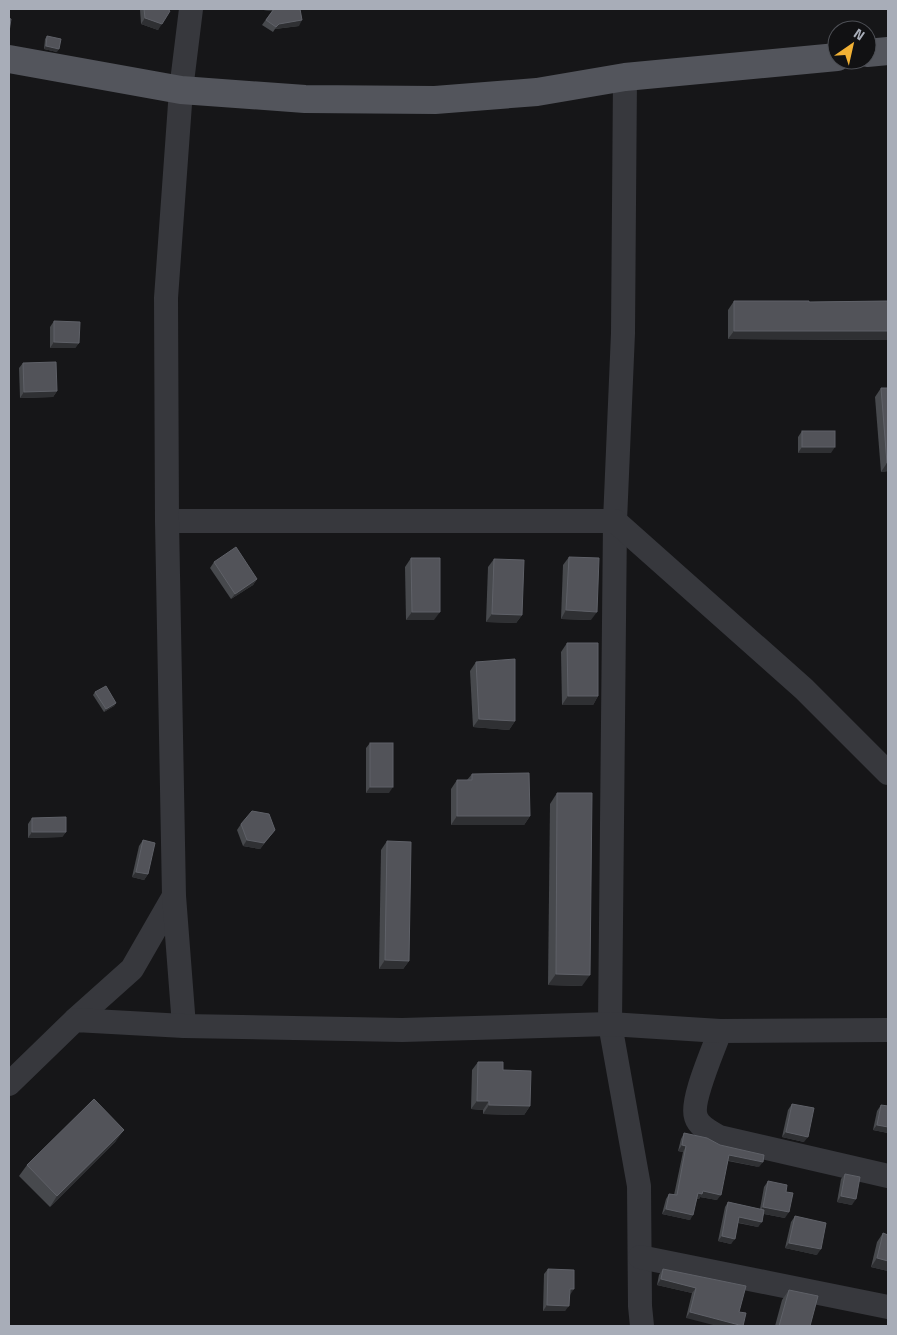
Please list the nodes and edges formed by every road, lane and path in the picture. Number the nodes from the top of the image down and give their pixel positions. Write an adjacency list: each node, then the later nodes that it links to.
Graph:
1 (191, 9): 5 (street)
2 (827, 58): 4 (main road)
3 (9, 59): 5 (main road)
4 (626, 77): 5 (main road); 7 (street)
5 (181, 90): 6 (street)
6 (167, 521): 7 (street); 9 (street)
7 (615, 521): 8 (street); 11 (street)
8 (888, 773)
9 (174, 896): 10 (street); 12 (street)
10 (75, 1020): 12 (street); 15 (street)
11 (610, 1024): 12 (street); 14 (street); 17 (street)
12 (184, 1026)
13 (888, 1030): 14 (street)
14 (720, 1031): 16 (street)
15 (9, 1084)
16 (888, 1176)
17 (640, 1257): 18 (street); 19 (street)
18 (888, 1307)
19 (642, 1326)

